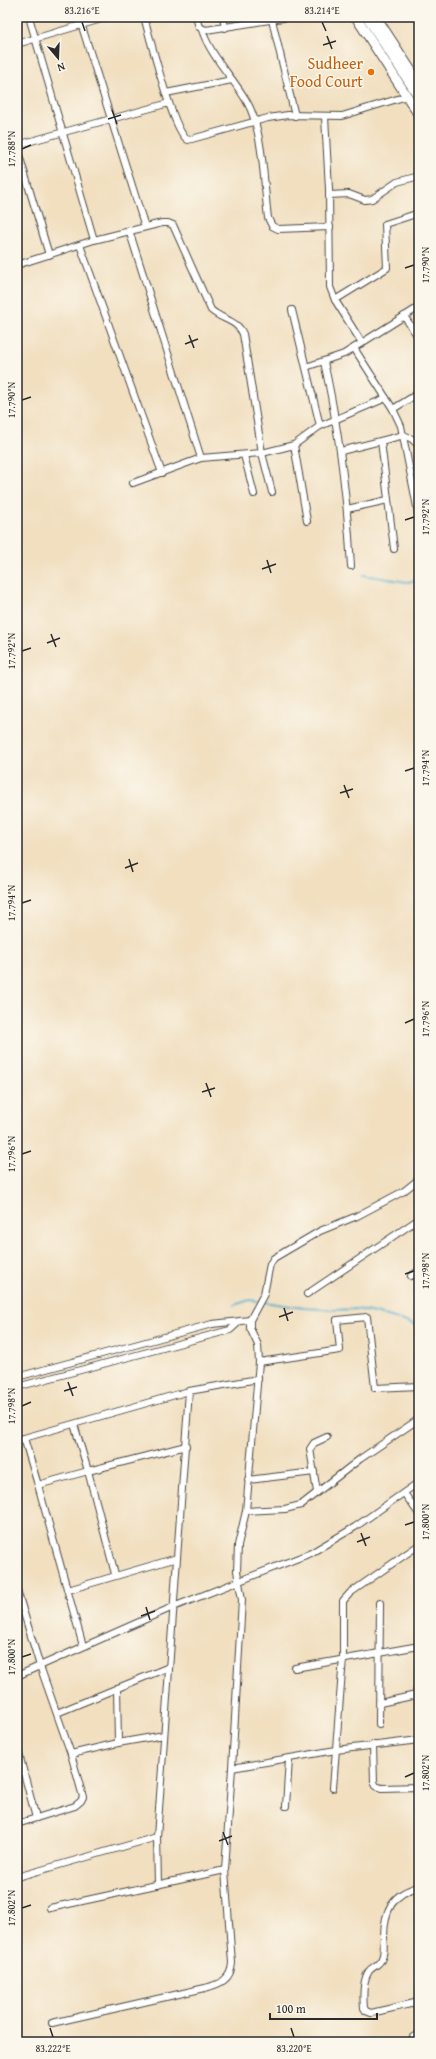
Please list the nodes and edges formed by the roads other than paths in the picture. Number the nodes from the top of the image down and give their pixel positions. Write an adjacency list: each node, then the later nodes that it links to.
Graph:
1 (29, 17): 14 (street)
2 (108, 17): 10 (street)
3 (144, 17): 18 (street)
4 (196, 17): 13 (street)
5 (223, 17): 12 (street)
6 (289, 17): 11 (street)
7 (356, 17): 19 (main road)
8 (366, 17): 20 (main road)
9 (376, 17): 17 (main road)
10 (80, 20): 14 (street); 25 (street)
11 (272, 20): 12 (street); 23 (street)
12 (226, 28): 13 (street)
13 (202, 30): 16 (street)
14 (35, 39): 15 (street); 27 (street)
15 (17, 44)
16 (232, 80): 18 (street); 26 (street)
17 (419, 83)
18 (166, 93): 21 (street)
19 (407, 96): 22 (main road); 24 (street)
20 (419, 97)
21 (169, 103): 25 (street); 26 (street)
22 (419, 115)
23 (295, 116): 24 (street); 26 (street)
24 (325, 117): 31 (street)
25 (111, 118): 27 (street); 33 (street)
26 (256, 121): 34 (street)
27 (63, 131): 28 (street); 36 (street)
28 (17, 145)
29 (17, 148): 38 (street)
30 (419, 176): 31 (street)
31 (329, 195): 34 (street)
32 (419, 213): 40 (street)
33 (145, 227): 35 (street); 59 (street)
34 (330, 227): 40 (street)
35 (129, 230): 36 (street); 61 (street)
36 (94, 240): 37 (street)
37 (80, 245): 38 (street); 62 (street)
38 (48, 255): 39 (street)
39 (17, 265)
40 (336, 300): 45 (street)
41 (419, 307): 43 (street)
42 (292, 310): 48 (street)
43 (404, 316): 44 (street); 45 (street)
44 (419, 338)
45 (362, 343): 46 (street)
46 (354, 348): 47 (street); 50 (street)
47 (324, 362): 48 (street); 52 (street)
48 (306, 367): 53 (street)
49 (419, 393): 51 (street)
50 (386, 398): 51 (street); 52 (street)
51 (393, 409): 54 (street)
52 (337, 419): 53 (street); 58 (street)
53 (320, 426): 56 (street)
54 (404, 435): 55 (street); 57 (street); 68 (street)
55 (382, 441): 58 (street); 66 (street)
56 (294, 445): 59 (street); 69 (street)
57 (419, 446)
58 (341, 451): 67 (street)
59 (262, 452): 60 (street); 64 (street)
60 (244, 455): 61 (street); 65 (street)
61 (201, 458): 62 (street)
62 (162, 473): 63 (street)
63 (134, 483)
64 (272, 492)
65 (254, 494)
66 (388, 500): 67 (street); 70 (street)
67 (347, 509): 71 (street)
68 (419, 517)
69 (307, 521)
70 (394, 549)
71 (351, 566)
72 (419, 1179): 77 (street)
73 (419, 1219): 76 (street)
74 (419, 1271): 75 (street)
75 (411, 1276)
76 (307, 1294)
77 (250, 1320): 78 (street); 79 (street)
78 (240, 1321): 80 (street); 83 (street)
79 (259, 1362): 81 (street); 82 (street)
80 (17, 1376)
81 (258, 1379): 84 (street); 93 (street)
82 (419, 1386)
83 (17, 1387)
84 (189, 1391): 86 (street); 90 (street)
85 (419, 1419): 96 (street)
86 (74, 1424): 88 (street); 91 (street)
87 (327, 1437): 92 (street)
88 (24, 1438): 89 (street); 95 (street)
89 (17, 1440)
90 (186, 1446): 91 (street); 101 (street)
91 (88, 1471): 95 (street); 102 (street)
92 (314, 1472): 93 (street); 96 (street)
93 (248, 1480): 98 (street)
94 (419, 1482): 97 (street)
95 (38, 1485): 105 (street)
96 (317, 1492): 98 (street)
97 (404, 1492): 99 (street); 103 (street)
98 (246, 1511): 103 (street)
99 (419, 1514)
100 (419, 1545): 111 (street)
101 (177, 1558): 102 (street); 107 (street)
102 (115, 1574): 105 (street)
103 (239, 1581): 107 (street); 129 (street)
104 (17, 1590): 112 (street)
105 (68, 1590): 108 (street)
106 (380, 1603): 110 (street)
107 (173, 1607): 108 (street); 113 (street)
108 (83, 1646): 112 (street)
109 (419, 1646): 110 (street)
110 (381, 1652): 111 (street); 118 (street)
111 (343, 1658): 114 (street); 126 (street)
112 (40, 1666): 116 (street); 119 (street)
113 (169, 1667): 117 (street); 121 (street)
114 (295, 1668)
115 (419, 1672): 118 (street)
116 (17, 1676)
117 (117, 1688): 119 (street); 123 (street)
118 (380, 1703): 120 (street)
119 (57, 1714): 127 (street)
120 (379, 1724)
121 (164, 1735): 123 (street); 135 (street)
122 (419, 1740): 124 (street)
123 (118, 1743): 127 (street)
124 (373, 1745): 126 (street); 130 (street)
125 (17, 1747): 133 (street)
126 (336, 1750): 128 (street); 131 (street)
127 (71, 1754): 133 (street)
128 (289, 1759): 129 (street); 132 (street)
129 (232, 1768): 136 (street)
130 (419, 1786)
131 (333, 1788)
132 (286, 1806)
133 (36, 1818): 134 (street)
134 (17, 1824)
135 (157, 1837): 137 (street); 138 (street)
136 (225, 1870): 138 (street); 143 (street)
137 (17, 1877)
138 (158, 1884): 141 (street)
139 (418, 1887): 140 (street); 142 (street)
140 (419, 1895)
141 (50, 1908)
142 (419, 2002)
143 (52, 2023)
144 (419, 2034): 145 (street)
145 (411, 2042)

